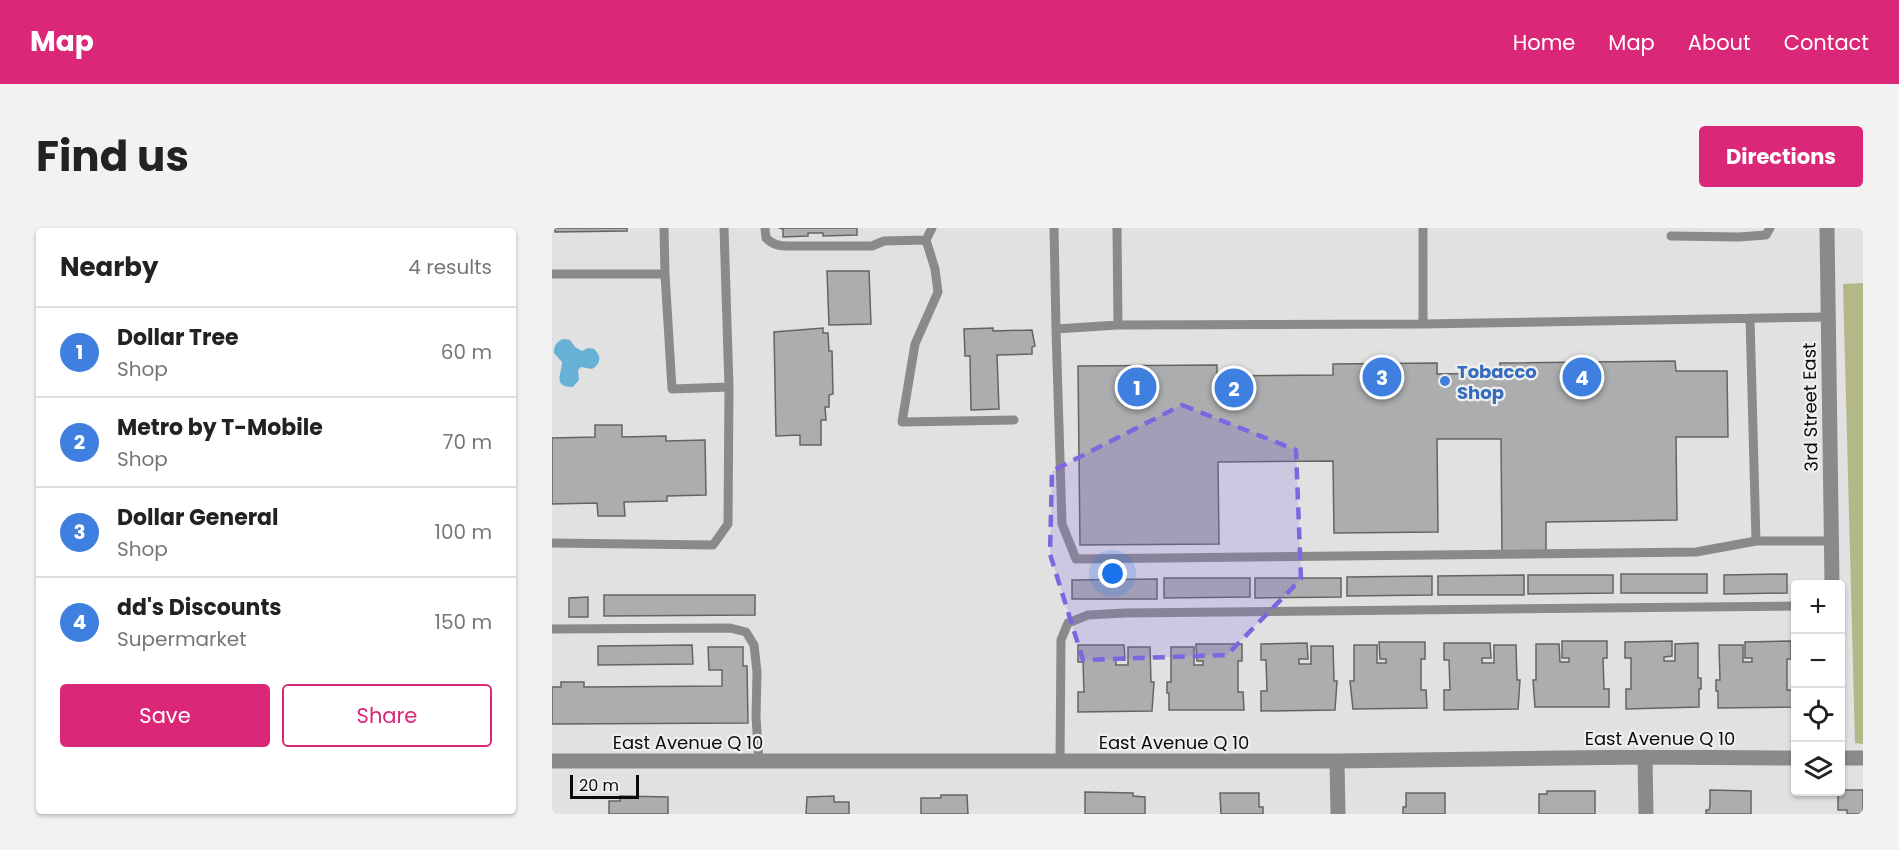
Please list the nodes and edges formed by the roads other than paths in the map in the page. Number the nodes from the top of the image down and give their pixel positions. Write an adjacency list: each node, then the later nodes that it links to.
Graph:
1 (664, 228): 13 (lane)
2 (724, 228): 19 (lane)
3 (765, 228): 11 (lane)
4 (932, 228): 11 (lane)
5 (1054, 228): 18 (lane)
6 (1117, 228): 17 (lane)
7 (1424, 228): 16 (lane)
8 (1770, 228): 10 (lane)
9 (1827, 228): 14 (street, 3rd Street East)
10 (1671, 236)
11 (926, 240): 20 (lane)
12 (552, 274): 13 (lane)
13 (665, 274): 19 (lane)
14 (1828, 317): 15 (lane); 22 (street, 3rd Street East)
15 (1750, 318): 16 (lane); 21 (lane)
16 (1423, 324): 17 (lane)
17 (1118, 326): 18 (lane)
18 (1056, 329): 21 (lane)
19 (729, 387): 23 (lane)
20 (1014, 420)
21 (1756, 541): 22 (lane)
22 (1832, 541): 24 (street, 3rd Street East)
23 (552, 543)
24 (1832, 580)
25 (1791, 606): 33 (lane)
26 (552, 629): 32 (lane)
27 (1645, 757): 28 (street, East Avenue Q 10); 34 (street, East Avenue Q 10); 36 (street)
28 (1791, 758)
29 (1845, 758): 30 (street)
30 (1863, 758)
31 (552, 761): 32 (street, East Avenue Q 10)
32 (759, 761): 33 (street, East Avenue Q 10)
33 (1060, 761): 34 (street, East Avenue Q 10)
34 (1337, 761): 35 (street)
35 (1338, 814)
36 (1646, 814)

